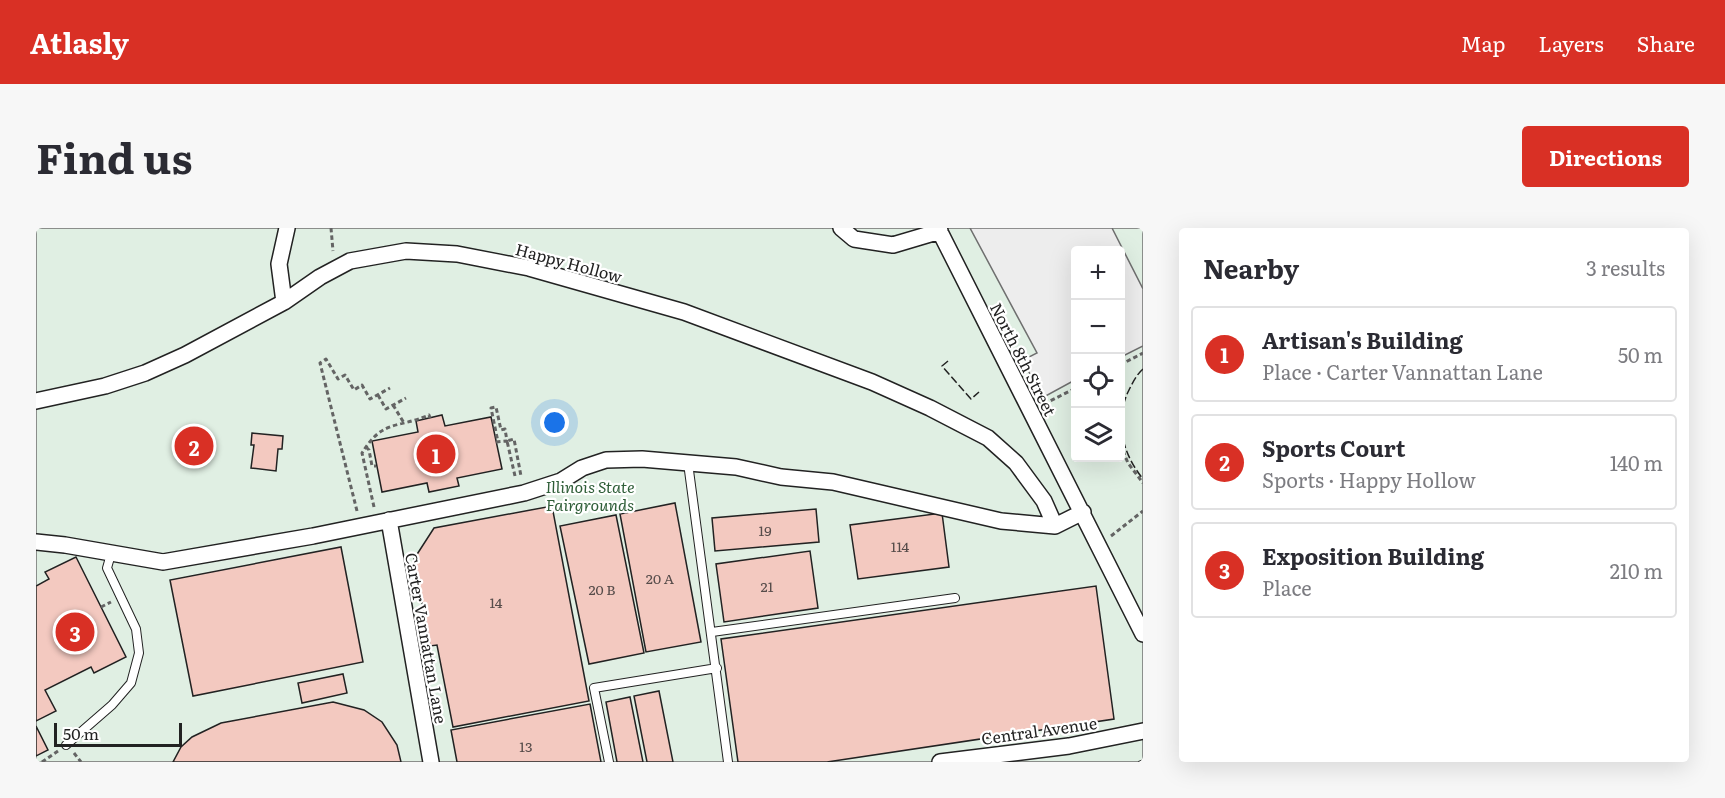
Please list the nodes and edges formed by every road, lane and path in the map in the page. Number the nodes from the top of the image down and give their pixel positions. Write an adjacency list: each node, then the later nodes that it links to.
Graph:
1 (287, 228): 6 (street)
2 (332, 228): 5 (path)
3 (841, 228): 4 (street)
4 (939, 229): 28 (street, North 8th Street)
5 (336, 268): 6 (street, Happy Hollow); 31 (street, Happy Hollow)
6 (284, 302): 13 (street, Happy Hollow)
7 (1143, 353): 8 (path)
8 (1125, 362)
9 (390, 388): 11 (path)
10 (1071, 390): 15 (path)
11 (378, 395): 14 (path); 29 (path)
12 (406, 398): 14 (path)
13 (36, 401)
14 (393, 405): 17 (path)
15 (1042, 405)
16 (430, 418): 17 (path)
17 (404, 423): 19 (path)
18 (507, 441): 18 (path); 23 (path); 24 (path)
19 (366, 447): 22 (path); 26 (path)
20 (1125, 456): 25 (path)
21 (688, 464): 30 (street); 31 (street); 36 (lane)
22 (376, 466)
23 (515, 476)
24 (521, 476)
25 (1143, 483)
26 (373, 504)
27 (1143, 511): 32 (path)
28 (1083, 512): 31 (street); 37 (street, North 8th Street)
29 (358, 516)
30 (389, 520): 34 (street); 43 (street, Carter Vannattan Lane)
31 (1055, 526)
32 (1110, 537)
33 (36, 542): 34 (street)
34 (111, 554): 40 (lane)
35 (955, 598): 36 (lane)
36 (712, 632): 38 (lane)
37 (1143, 634)
38 (717, 668): 44 (lane); 45 (lane)
39 (1143, 730): 41 (street, Central Avenue)
40 (66, 745): 42 (path)
41 (978, 759): 46 (street, Central Avenue)
42 (42, 762)
43 (431, 762)
44 (609, 762)
45 (728, 762)
46 (940, 762)

